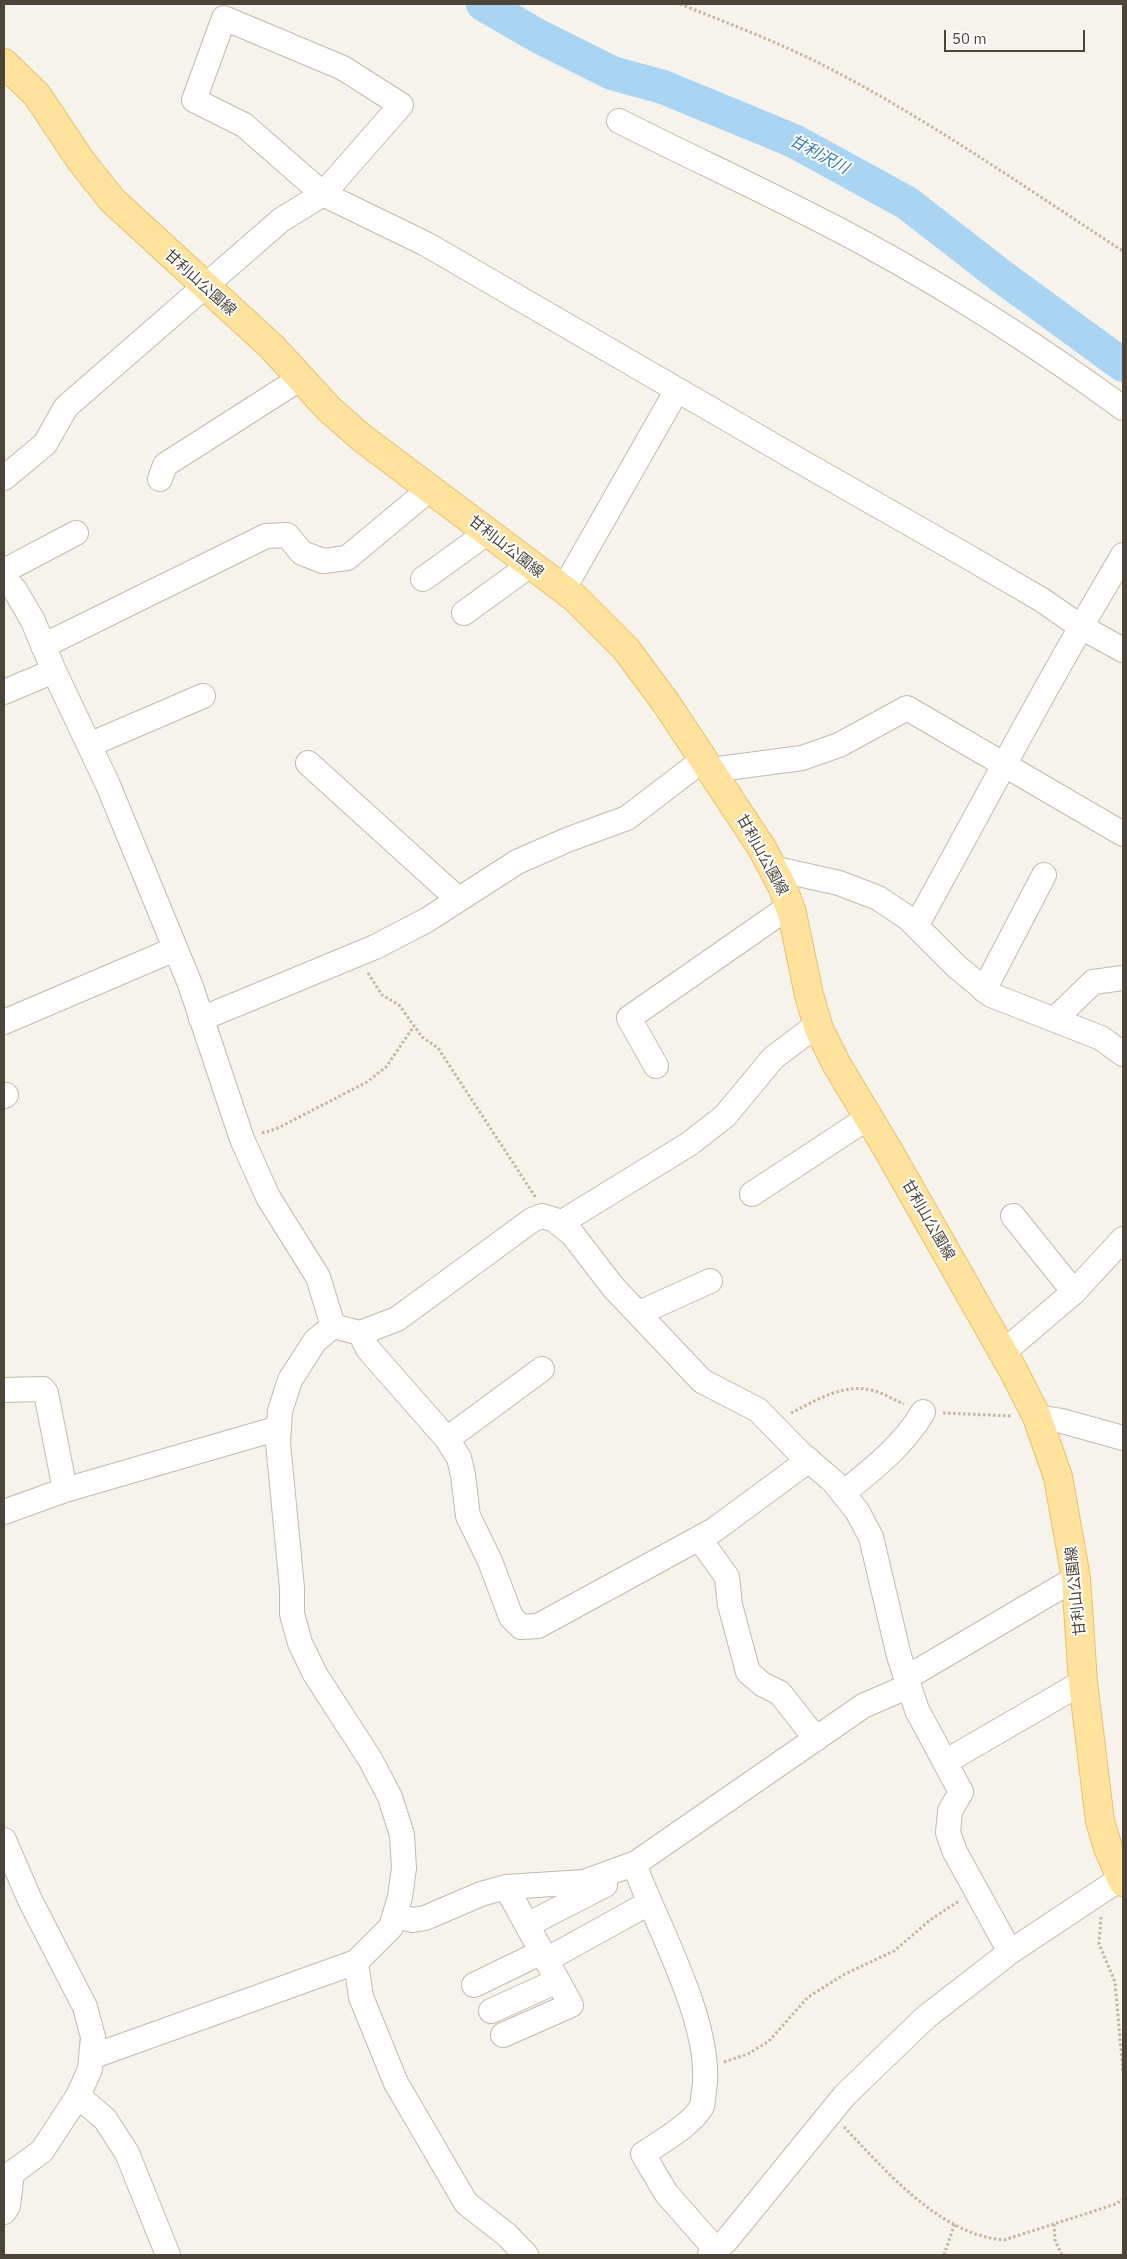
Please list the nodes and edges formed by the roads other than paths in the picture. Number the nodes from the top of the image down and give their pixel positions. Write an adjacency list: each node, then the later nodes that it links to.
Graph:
1 (4, 63): 4 (main road, 甘利山公園線)
2 (619, 121): 7 (street)
3 (323, 194): 3 (street); 4 (street); 6 (street)
4 (206, 288): 5 (main road, 甘利山公園線); 8 (street)
5 (301, 378): 9 (street); 10 (main road, 甘利山公園線)
6 (678, 390): 18 (street); 20 (street)
7 (1123, 408)
8 (4, 478)
9 (160, 479)
10 (431, 488): 11 (main road, 甘利山公園線); 21 (street)
11 (488, 532): 14 (main road, 甘利山公園線); 17 (street)
12 (76, 533): 15 (street)
13 (1123, 555): 20 (street)
14 (530, 565): 18 (main road, 甘利山公園線); 19 (street)
15 (4, 571)
16 (4, 578): 21 (street)
17 (422, 579)
18 (563, 590): 28 (main road, 甘利山公園線)
19 (464, 614)
20 (1081, 627): 22 (street); 29 (street)
21 (43, 646): 23 (street)
22 (1123, 650)
23 (54, 671): 24 (street); 26 (street)
24 (4, 692)
25 (203, 696): 26 (street)
26 (89, 746): 36 (street)
27 (308, 763): 33 (street)
28 (707, 765): 29 (street); 31 (main road, 甘利山公園線); 33 (street)
29 (1004, 766): 30 (street); 35 (street)
30 (1123, 834)
31 (772, 868): 34 (main road, 甘利山公園線); 35 (street)
32 (1044, 875): 38 (street)
33 (458, 899): 39 (street)
34 (790, 906): 42 (main road, 甘利山公園線); 44 (street)
35 (916, 926): 38 (street)
36 (176, 949): 39 (street); 41 (street)
37 (1123, 978): 40 (street)
38 (984, 990): 40 (street)
39 (201, 1019): 53 (street)
40 (1055, 1019): 43 (street)
41 (4, 1022)
42 (818, 1024): 45 (main road, 甘利山公園線); 48 (street)
43 (1123, 1054)
44 (656, 1066)
45 (869, 1117): 46 (street); 55 (main road, 甘利山公園線)
46 (752, 1194)
47 (1013, 1216): 51 (street)
48 (551, 1220): 52 (street); 54 (street)
49 (1123, 1239): 51 (street)
50 (710, 1281): 52 (street)
51 (1074, 1292): 55 (street)
52 (639, 1313): 63 (street)
53 (333, 1326): 54 (street); 60 (street)
54 (360, 1333): 62 (street)
55 (1001, 1348): 59 (main road, 甘利山公園線)
56 (542, 1368): 62 (street)
57 (4, 1390): 64 (street)
58 (923, 1412): 65 (street)
59 (1037, 1417): 61 (street); 68 (main road, 甘利山公園線)
60 (279, 1428): 64 (street); 78 (street)
61 (1123, 1438)
62 (446, 1439): 67 (street)
63 (809, 1460): 65 (street); 67 (street)
64 (65, 1490): 66 (street)
65 (843, 1493): 69 (street)
66 (4, 1512)
67 (699, 1538): 71 (street)
68 (1076, 1578): 69 (street); 70 (main road, 甘利山公園線)
69 (908, 1682): 71 (street); 72 (street)
70 (1084, 1682): 72 (street); 75 (main road, 甘利山公園線)
71 (816, 1738): 74 (street)
72 (945, 1762): 80 (street)
73 (4, 1840): 84 (street)
74 (636, 1866): 76 (street); 77 (street); 79 (street)
75 (1118, 1882): 80 (street)
76 (506, 1887): 78 (street); 79 (street)
77 (649, 1903): 82 (street); 87 (street)
78 (395, 1916): 81 (street)
79 (527, 1926): 82 (street)
80 (1010, 1952): 87 (street)
81 (356, 1962): 84 (street); 89 (street)
82 (549, 1965): 82 (street); 83 (street)
83 (503, 2035)
84 (91, 2057): 85 (street)
85 (78, 2096): 86 (street); 88 (street)
86 (4, 2212)
87 (714, 2253)
88 (168, 2255)
89 (526, 2255)

